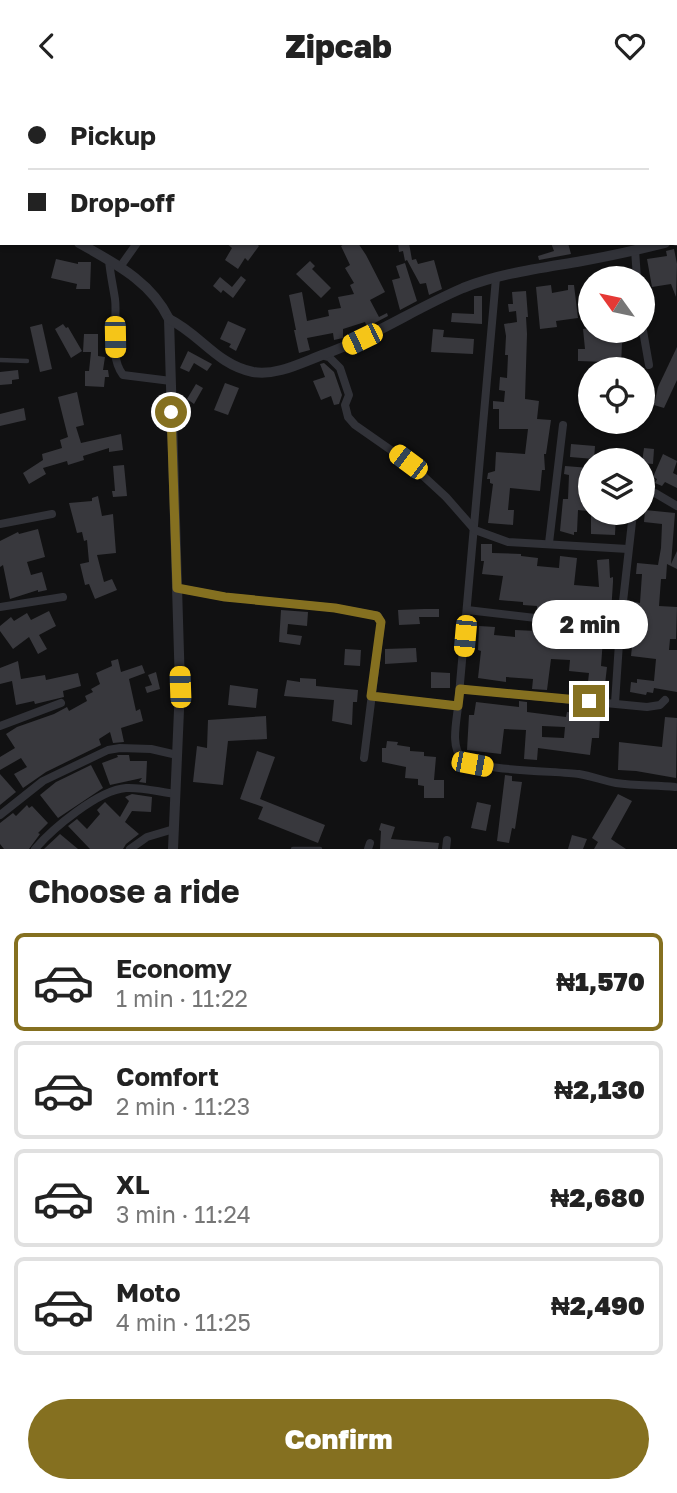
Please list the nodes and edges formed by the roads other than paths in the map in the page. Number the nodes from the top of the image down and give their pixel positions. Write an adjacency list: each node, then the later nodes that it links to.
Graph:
1 (83, 245): 5 (street)
2 (136, 245): 7 (street)
3 (656, 245): 4 (street)
4 (635, 250): 6 (street); 8 (street)
5 (109, 260): 7 (street); 15 (street)
6 (636, 266)
7 (120, 267): 9 (street)
8 (496, 278): 12 (street); 22 (street)
9 (169, 319): 10 (street); 11 (street)
10 (183, 326): 11 (street); 12 (street)
11 (170, 337): 15 (street)
12 (321, 355): 22 (street)
13 (0, 360): 14 (lane)
14 (27, 361)
15 (171, 381): 25 (street)
16 (563, 425): 23 (street)
17 (655, 493): 18 (street)
18 (677, 506)
19 (52, 514): 20 (street)
20 (0, 523)
21 (631, 525): 24 (street)
22 (475, 530): 23 (street); 28 (street)
23 (549, 543): 24 (street)
24 (628, 549): 29 (street)
25 (177, 588): 31 (street); 37 (street)
26 (63, 597): 27 (street)
27 (0, 607)
28 (467, 610): 29 (street); 30 (street)
29 (620, 628): 34 (street)
30 (460, 689): 34 (street); 35 (street)
31 (371, 696): 35 (street); 38 (street)
32 (665, 701): 34 (street)
33 (61, 703): 36 (street)
34 (615, 703)
35 (458, 706): 39 (street)
36 (0, 726)
37 (177, 755): 40 (street); 41 (street)
38 (364, 758)
39 (675, 787)
40 (176, 794): 42 (street); 43 (street)
41 (0, 815)
42 (174, 829): 44 (street); 45 (street)
43 (35, 849)
44 (130, 849)
45 (173, 849)
46 (293, 849): 47 (lane)
47 (320, 849)

